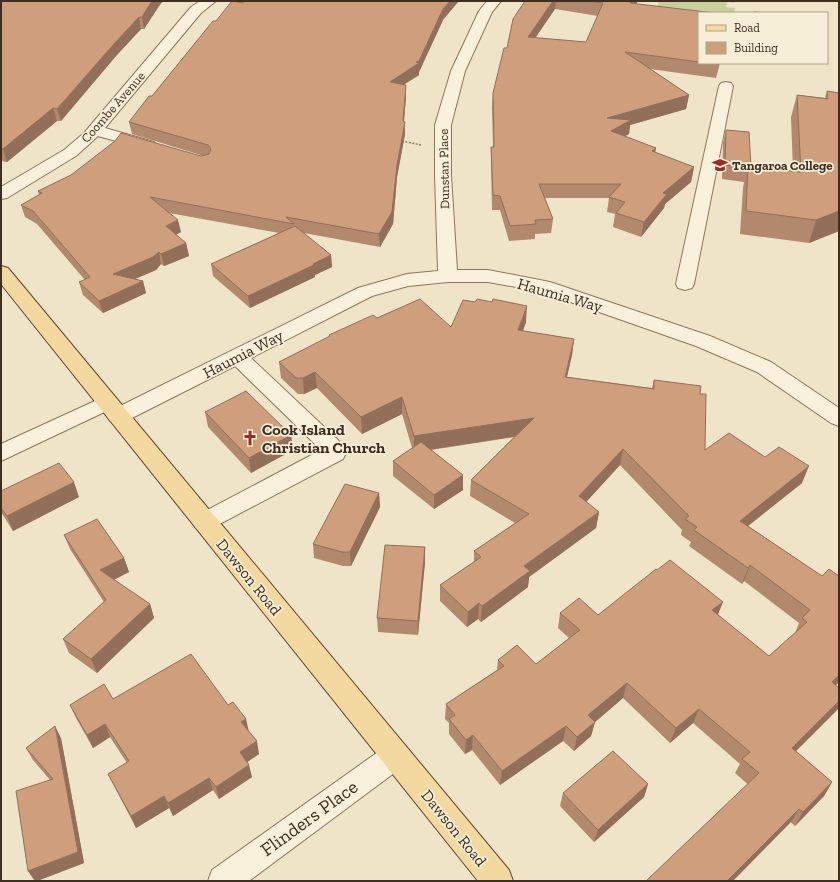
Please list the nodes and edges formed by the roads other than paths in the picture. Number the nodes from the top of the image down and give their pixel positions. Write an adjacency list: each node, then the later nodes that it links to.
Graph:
1 (209, 1): 4 (street, Coombe Avenue)
2 (494, 1): 8 (street, Dunstan Place)
3 (726, 86): 9 (street)
4 (95, 130): 5 (street); 6 (street, Coombe Avenue)
5 (163, 150)
6 (1, 194)
7 (1, 272): 11 (main road, Dawson Road)
8 (448, 276): 10 (street, Haumia Way); 12 (street, Haumia Way)
9 (685, 284)
10 (238, 356): 11 (street, Haumia Way); 14 (street)
11 (113, 409): 13 (street, Haumia Way); 14 (main road, Dawson Road)
12 (839, 418)
13 (1, 453)
14 (204, 522): 15 (main road, Dawson Road)
15 (395, 756): 16 (street, Flinders Place); 17 (main road, Dawson Road)
16 (223, 881)
17 (498, 881)

